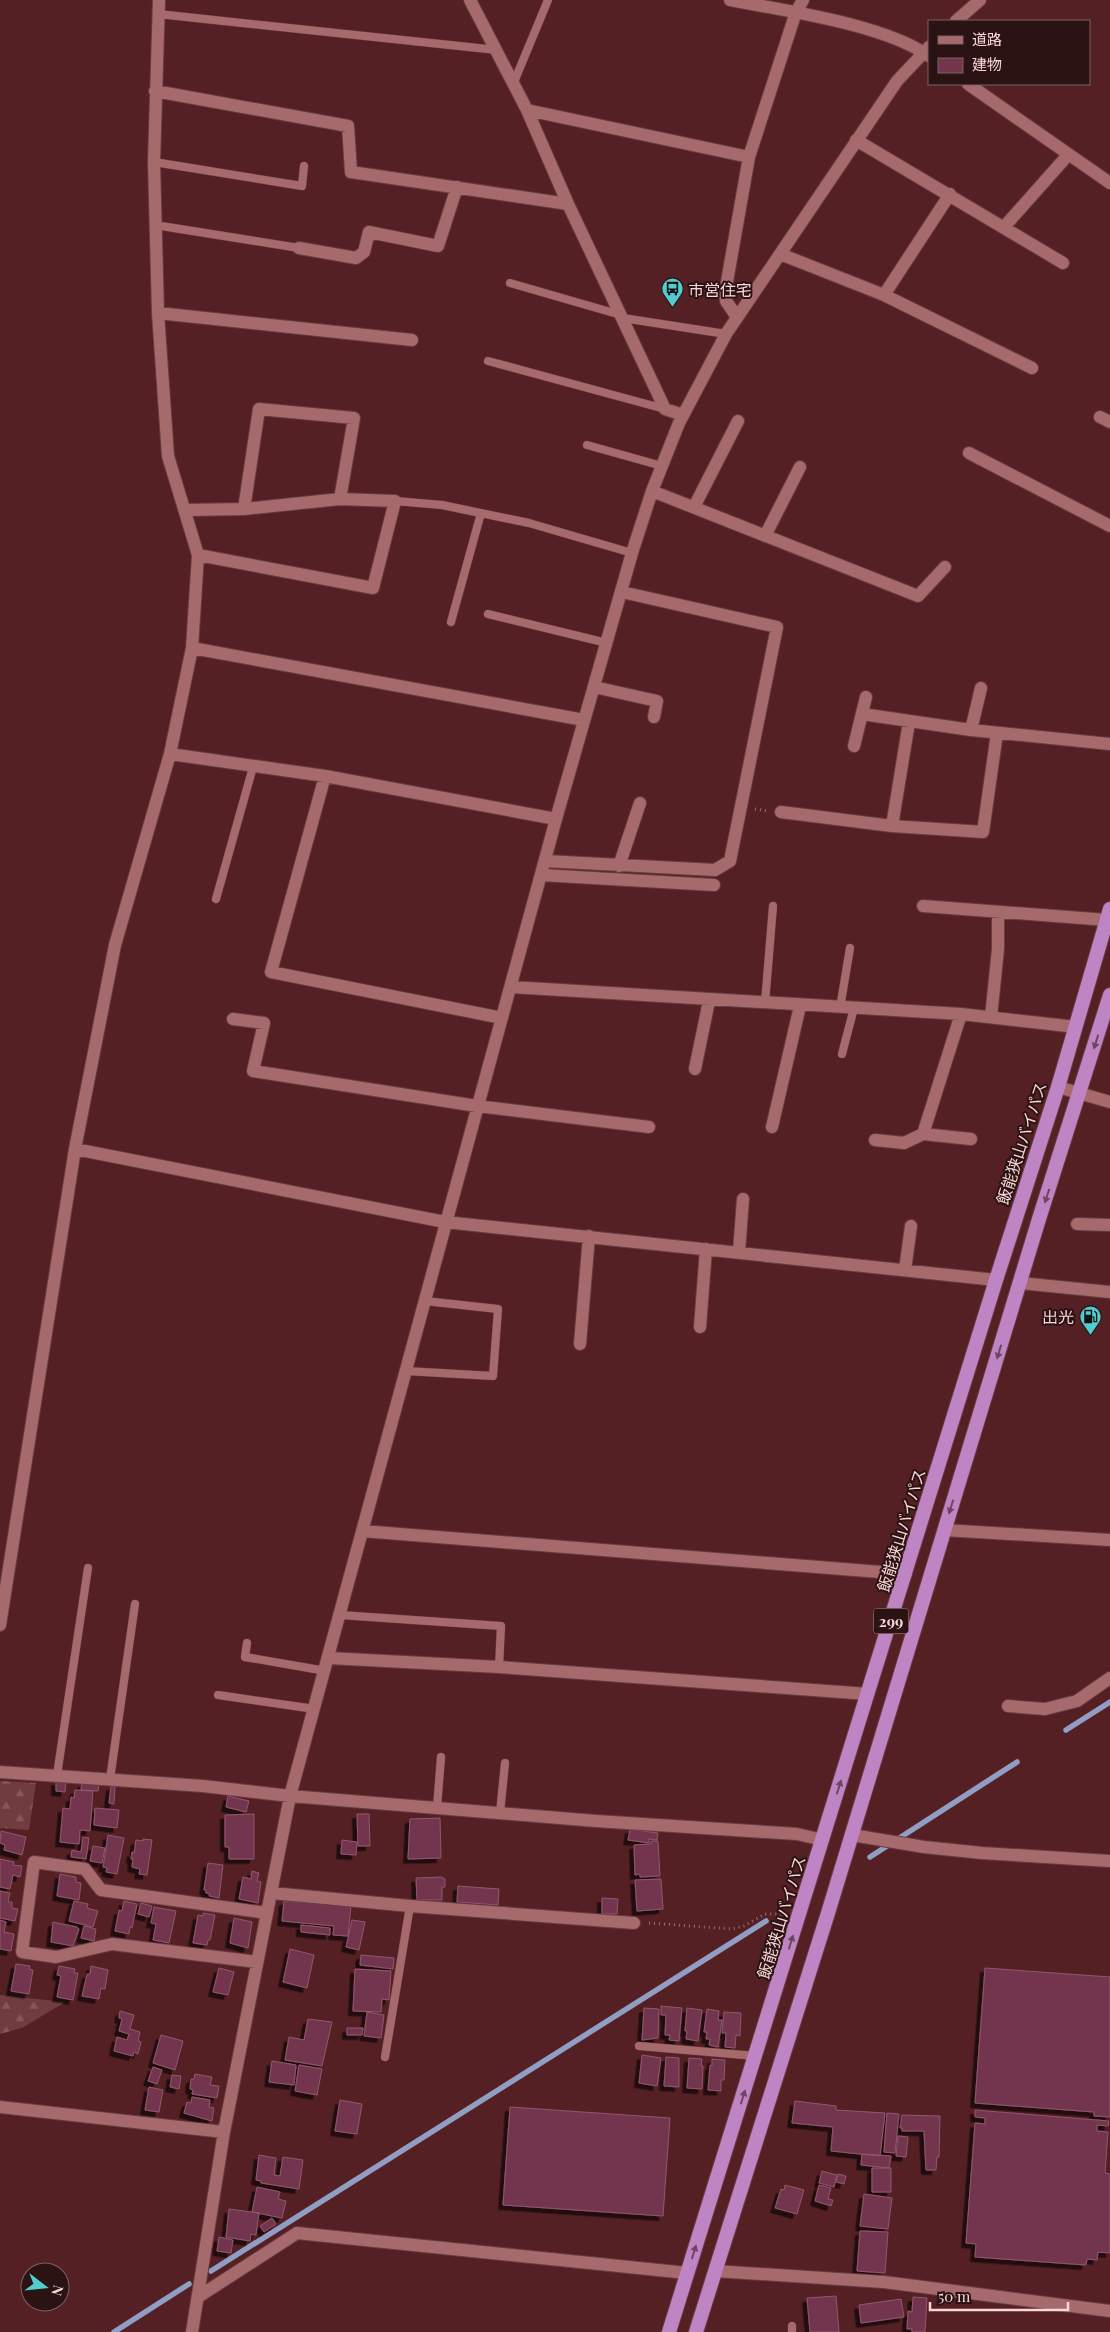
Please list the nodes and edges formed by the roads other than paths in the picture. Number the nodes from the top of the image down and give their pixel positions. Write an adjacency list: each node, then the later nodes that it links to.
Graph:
1 (159, 0): 8 (street)
2 (470, 0): 10 (street)
3 (548, 0): 12 (lane)
4 (730, 0): 7 (street)
5 (803, 0): 7 (street)
6 (980, 0): 9 (street)
7 (796, 12): 11 (street); 18 (street)
8 (158, 14): 10 (lane); 14 (street)
9 (957, 20)
10 (497, 50): 12 (street)
11 (927, 52): 16 (street)
12 (514, 82): 15 (street)
13 (969, 85): 17 (street)
14 (155, 91): 19 (street); 22 (street)
15 (527, 110): 18 (street); 24 (street)
16 (856, 140): 23 (street); 28 (street)
17 (1068, 155): 21 (street); 26 (street)
18 (749, 157): 34 (street)
19 (154, 162): 20 (lane); 25 (street)
20 (304, 166)
21 (1110, 184)
22 (457, 188): 24 (street); 27 (street)
23 (950, 194): 26 (street); 31 (street)
24 (568, 204): 33 (street)
25 (155, 225): 27 (lane); 32 (street)
26 (1004, 227): 29 (street)
27 (299, 248)
28 (780, 254): 31 (street); 34 (street)
29 (1063, 263)
30 (510, 282): 33 (lane)
31 (884, 295): 38 (street)
32 (158, 313): 36 (street); 51 (street)
33 (622, 317): 35 (lane); 39 (street)
34 (737, 317): 35 (street)
35 (726, 334): 40 (street)
36 (412, 340)
37 (488, 361): 39 (lane)
38 (1032, 368)
39 (665, 409): 40 (street)
40 (683, 415): 44 (street)
41 (738, 421): 49 (street)
42 (587, 445): 44 (lane)
43 (969, 453): 53 (street)
44 (662, 466): 46 (street)
45 (800, 466): 54 (street)
46 (652, 491): 49 (street); 55 (street)
47 (340, 499): 48 (street); 50 (street); 50 (street)
48 (395, 501): 52 (lane); 56 (street)
49 (694, 508): 54 (street)
50 (244, 509): 51 (street)
51 (186, 510): 56 (street)
52 (481, 513): 55 (lane); 60 (lane)
53 (1110, 526)
54 (765, 536): 57 (street)
55 (632, 553): 58 (street)
56 (198, 555): 62 (street)
57 (945, 567)
58 (622, 592): 61 (street); 82 (street)
59 (488, 614): 61 (lane)
60 (451, 622)
61 (607, 643): 63 (street)
62 (192, 648): 68 (street); 74 (street)
63 (594, 688): 67 (street); 68 (street)
64 (981, 688): 70 (street)
65 (866, 697): 66 (street)
66 (862, 714): 69 (street); 73 (street)
67 (654, 717)
68 (584, 720): 79 (street)
69 (909, 722): 70 (street); 80 (street)
70 (971, 730): 71 (street)
71 (997, 733): 72 (street); 80 (street)
72 (1110, 744)
73 (854, 746)
74 (170, 754): 75 (street); 114 (street)
75 (253, 767): 76 (street); 85 (lane)
76 (325, 776): 79 (street); 100 (street)
77 (640, 803): 82 (street)
78 (781, 812): 80 (street)
79 (556, 819): 81 (street)
80 (892, 826)
81 (545, 861): 82 (street); 83 (street)
82 (619, 866)
83 (541, 874): 84 (street); 91 (street)
84 (714, 885)
85 (216, 899)
86 (772, 906): 94 (lane)
87 (923, 906): 88 (street)
88 (998, 912): 89 (street); 99 (street)
89 (1108, 914): 102 (highway, 飯能狭山バイパス / 299)
90 (850, 948): 96 (lane)
91 (511, 987): 93 (street); 100 (street)
92 (1110, 995): 106 (highway, 299, one-way to 106)
93 (709, 1001): 94 (street); 104 (street)
94 (765, 1003): 95 (street)
95 (800, 1006): 96 (street); 110 (street)
96 (840, 1008): 97 (street)
97 (854, 1008): 98 (street); 103 (lane)
98 (961, 1014): 99 (street); 111 (street)
99 (991, 1017): 102 (street)
100 (502, 1018): 108 (street)
101 (233, 1019): 108 (street)
102 (1076, 1027): 105 (highway, 飯能狭山バイパス / 299)
103 (842, 1054)
104 (695, 1069)
105 (1058, 1087): 106 (street); 124 (highway, 飯能狭山バイパス / 299)
106 (1080, 1093): 107 (street); 125 (highway, 299, one-way to 125)
107 (1110, 1102)
108 (477, 1106): 109 (street); 116 (street)
109 (649, 1127)
110 (772, 1127)
111 (923, 1134): 112 (street); 113 (street)
112 (971, 1139)
113 (875, 1140)
114 (75, 1149): 116 (street); 138 (street)
115 (743, 1199): 122 (street)
116 (445, 1222): 120 (street); 127 (street)
117 (1077, 1224): 118 (street)
118 (1110, 1225)
119 (911, 1226): 123 (street)
120 (589, 1236): 121 (street); 129 (street)
121 (706, 1249): 122 (street); 128 (street)
122 (739, 1252): 123 (street)
123 (906, 1270): 124 (street)
124 (996, 1280): 135 (highway, 飯能狭山バイパス / 299)
125 (1020, 1283): 126 (street); 131 (highway, 299, one-way to 131)
126 (1110, 1292)
127 (425, 1301): 130 (street); 130 (lane)
128 (700, 1327)
129 (580, 1344)
130 (406, 1371): 132 (street)
131 (944, 1530): 133 (street); 155 (highway, 299)
132 (362, 1531): 135 (street); 137 (street)
133 (1110, 1540)
134 (88, 1568): 150 (lane)
135 (906, 1574): 143 (highway, 飯能狭山バイパス / 299)
136 (135, 1604): 151 (lane)
137 (340, 1615): 140 (street); 141 (lane)
138 (0, 1625)
139 (247, 1643): 140 (lane)
140 (327, 1664): 141 (street); 146 (street)
141 (499, 1667): 143 (street)
142 (1110, 1678): 145 (street)
143 (868, 1694): 156 (highway, 飯能狭山バイパス / 299, one-way to 143)
144 (218, 1695): 146 (lane)
145 (1008, 1706)
146 (315, 1709): 152 (street)
147 (441, 1757): 153 (lane)
148 (505, 1763): 154 (lane)
149 (0, 1772): 150 (street)
150 (57, 1775): 151 (street)
151 (110, 1778): 152 (street)
152 (290, 1796): 153 (street); 158 (street)
153 (437, 1807): 154 (street)
154 (500, 1813): 156 (street)
155 (852, 1835): 157 (street); 168 (highway, 299)
156 (823, 1840): 164 (highway, 飯能狭山バイパス / 299, one-way to 156)
157 (1110, 1861)
158 (272, 1893): 159 (street); 160 (street)
159 (410, 1906): 161 (street); 165 (lane)
160 (268, 1913): 162 (street); 162 (street)
161 (634, 1922)
162 (257, 1962): 167 (street)
163 (639, 2046): 164 (lane)
164 (756, 2056): 169 (highway, 飯能狭山バイパス / 299, one-way to 164)
165 (385, 2057)
166 (0, 2107): 167 (street)
167 (224, 2132): 170 (street)
168 (715, 2271): 171 (street); 174 (highway, 299)
169 (687, 2274): 170 (street); 173 (highway, 飯能狭山バイパス / 299)
170 (198, 2297): 172 (street)
171 (1110, 2311)
172 (192, 2332)
173 (668, 2332)
174 (696, 2332)

